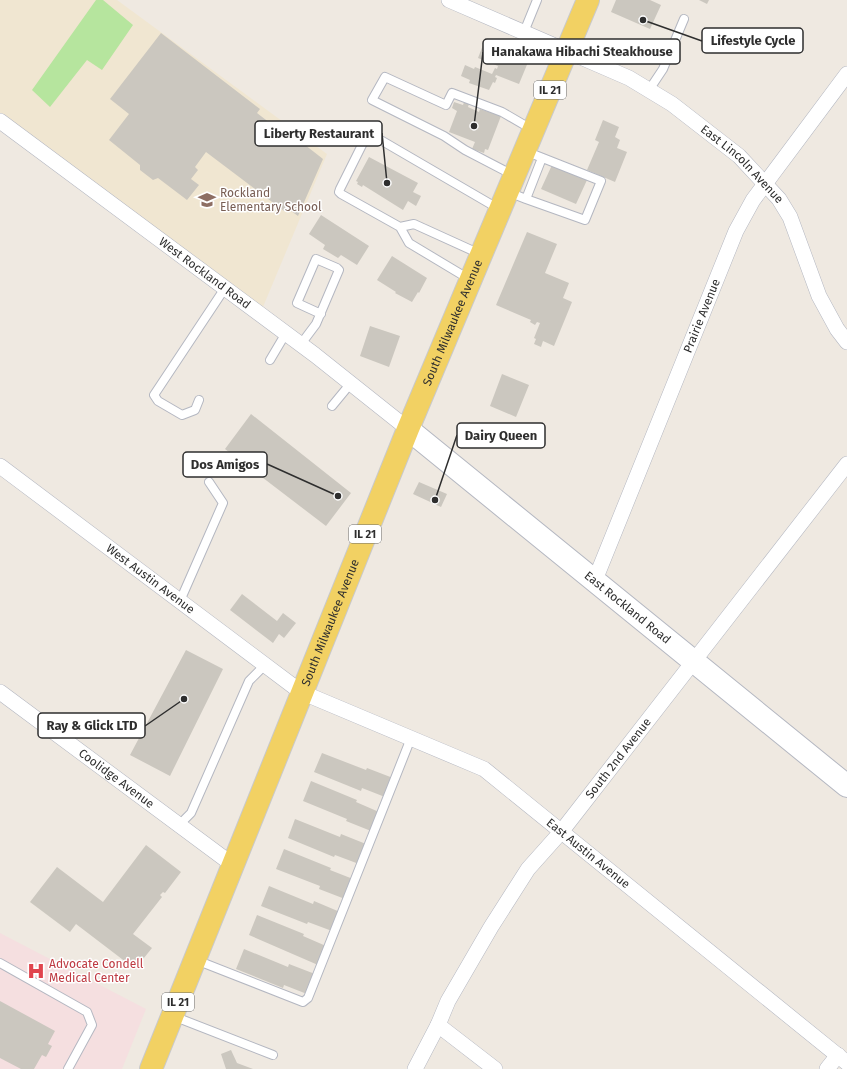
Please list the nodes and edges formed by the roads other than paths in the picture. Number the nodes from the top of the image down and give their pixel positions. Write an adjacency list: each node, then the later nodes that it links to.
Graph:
1 (449, 0): 4 (street, East Lincoln Avenue)
2 (537, 0): 6 (lane)
3 (588, 0): 7 (main road, South Milwaukee Avenue / IL 21)
4 (467, 4): 6 (street, East Lincoln Avenue)
5 (684, 19): 9 (lane)
6 (524, 32): 7 (street, East Lincoln Avenue)
7 (567, 50): 9 (street, East Lincoln Avenue); 11 (main road, South Milwaukee Avenue / IL 21)
8 (847, 74): 13 (street, Prairie Avenue)
9 (649, 90): 13 (street, East Lincoln Avenue)
10 (0, 121): 18 (street, West Rockland Road)
11 (533, 130): 12 (main road, South Milwaukee Avenue / IL 21); 14 (lane)
12 (533, 155): 14 (main road, South Milwaukee Avenue / IL 21); 14 (lane)
13 (765, 184): 21 (street, East Lincoln Avenue); 31 (street, Prairie Avenue)
14 (512, 194): 15 (lane); 16 (main road, South Milwaukee Avenue / IL 21)
15 (400, 227): 16 (lane); 17 (lane)
16 (481, 254): 17 (main road, South Milwaukee Avenue / IL 21)
17 (470, 280): 27 (main road, South Milwaukee Avenue / IL 21)
18 (225, 288): 20 (street, West Rockland Road); 25 (lane)
19 (321, 314): 19 (lane); 22 (lane)
20 (286, 332): 22 (street, West Rockland Road); 23 (lane)
21 (847, 342)
22 (301, 344): 24 (street, West Rockland Road)
23 (270, 360)
24 (351, 383): 26 (lane); 27 (street, West Rockland Road)
25 (199, 400)
26 (332, 406)
27 (408, 429): 31 (street, East Rockland Road); 36 (main road, South Milwaukee Avenue / IL 21)
28 (847, 464): 33 (street, South 2nd Avenue)
29 (0, 466): 32 (street, West Austin Avenue)
30 (209, 482): 32 (lane)
31 (595, 580): 33 (street, East Rockland Road)
32 (180, 601): 34 (street, West Austin Avenue)
33 (694, 660): 38 (street, East Rockland Road); 40 (street, South 2nd Avenue)
34 (265, 665): 36 (street, West Austin Avenue); 39 (lane)
35 (0, 692): 39 (street, Coolidge Avenue)
36 (301, 692): 37 (street, East Austin Avenue); 41 (main road, South Milwaukee Avenue / IL 21)
37 (412, 738): 40 (street, East Austin Avenue); 42 (lane)
38 (847, 784)
39 (179, 825): 41 (street, Coolidge Avenue)
40 (562, 832): 45 (street, South 2nd Avenue); 47 (street, East Austin Avenue)
41 (232, 865): 42 (main road, South Milwaukee Avenue / IL 21)
42 (195, 959): 44 (main road, South Milwaukee Avenue / IL 21)
43 (0, 963): 48 (lane)
44 (172, 1016): 46 (lane); 49 (main road, South Milwaukee Avenue / IL 21)
45 (438, 1025): 50 (street, South 2nd Avenue); 51 (street)
46 (273, 1055)
47 (842, 1059): 52 (street)
48 (68, 1069)
49 (151, 1069)
50 (414, 1069)
51 (495, 1069)
52 (827, 1069)

